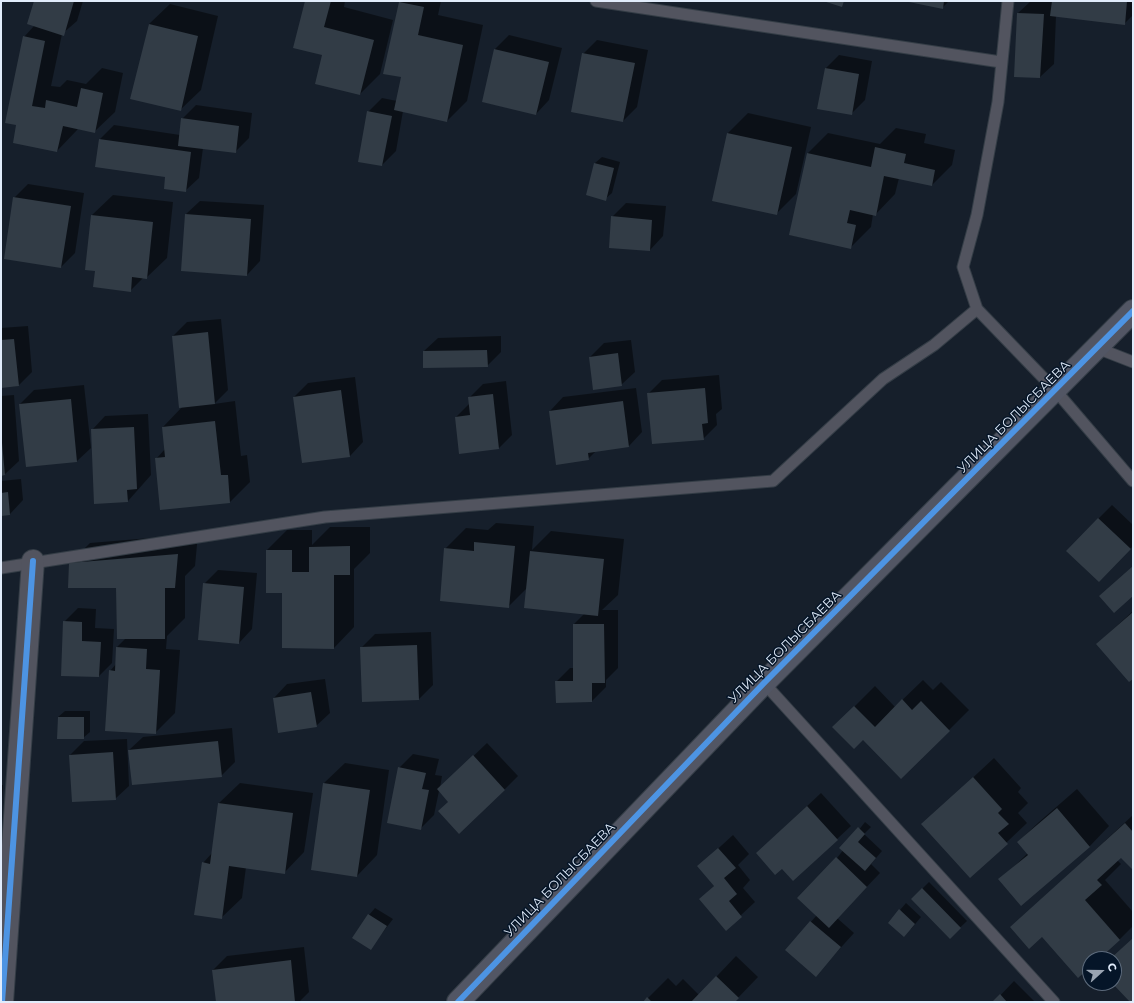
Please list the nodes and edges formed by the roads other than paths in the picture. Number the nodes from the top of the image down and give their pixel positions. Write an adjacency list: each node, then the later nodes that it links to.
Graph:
1 (596, 1): 3 (lane)
2 (1008, 1): 3 (lane)
3 (1001, 62): 4 (lane)
4 (977, 309): 8 (lane); 10 (lane)
5 (1133, 312): 6 (street, УЛИЦА БОЛЫСБАЕВА)
6 (1097, 348): 7 (lane); 8 (street, УЛИЦА БОЛЫСБАЕВА)
7 (1133, 362)
8 (1056, 391): 9 (lane); 12 (street, УЛИЦА БОЛЫСБАЕВА)
9 (1133, 481)
10 (33, 562): 11 (lane); 13 (street)
11 (1, 568)
12 (764, 683): 14 (street, УЛИЦА БОЛЫСБАЕВА); 15 (lane)
13 (2, 1002)
14 (458, 1002)
15 (1054, 1002)

